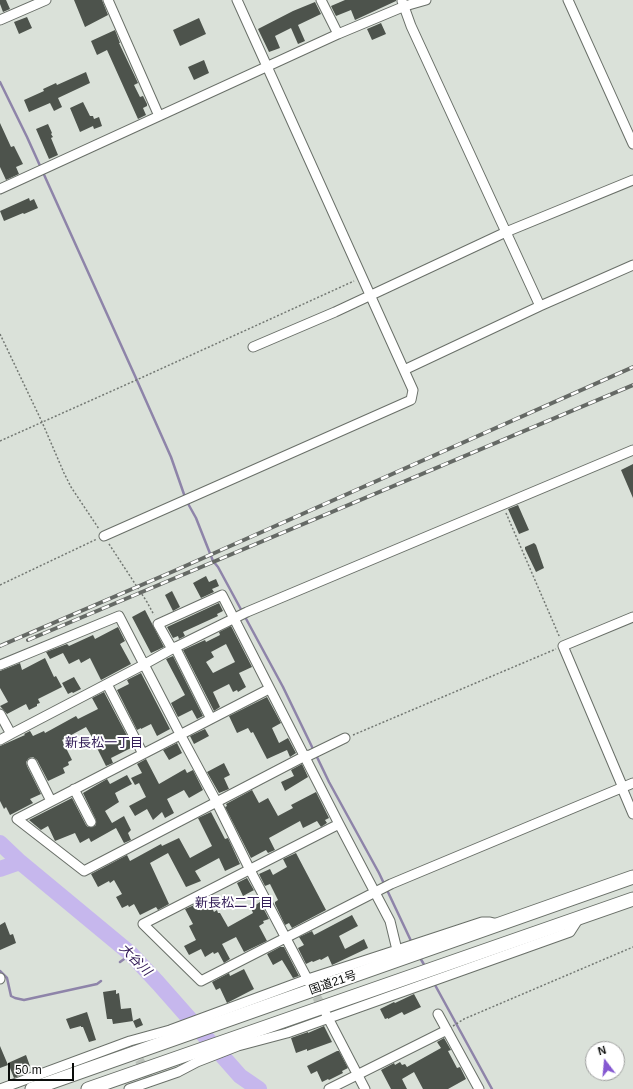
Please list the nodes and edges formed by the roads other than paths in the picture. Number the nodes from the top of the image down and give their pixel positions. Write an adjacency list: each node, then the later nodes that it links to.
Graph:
1 (46, 0): 8 (street)
2 (108, 0): 11 (street)
3 (237, 0): 10 (street)
4 (321, 0): 9 (street)
5 (426, 0): 7 (street)
6 (568, 0): 12 (street)
7 (403, 3): 9 (street); 15 (street)
8 (0, 20)
9 (338, 34): 10 (street)
10 (267, 67): 11 (street); 17 (street)
11 (159, 116): 14 (street)
12 (633, 144)
13 (633, 180): 15 (street)
14 (0, 189)
15 (506, 232): 17 (street); 18 (street)
16 (633, 265): 18 (street)
17 (369, 295): 19 (street); 20 (street)
18 (540, 306): 20 (street)
19 (253, 347)
20 (404, 370): 22 (street)
21 (633, 450): 24 (street)
22 (104, 536)
23 (633, 617): 40 (street)
24 (236, 618): 25 (street); 25 (street); 29 (street)
25 (174, 648): 26 (street); 31 (street)
26 (145, 664): 27 (street); 28 (street); 33 (street)
27 (0, 665)
28 (107, 684): 32 (street); 36 (street)
29 (269, 689): 31 (street); 37 (street)
30 (0, 714): 32 (street)
31 (211, 719): 33 (street)
32 (11, 734): 35 (street)
33 (180, 734): 36 (street); 43 (street)
34 (345, 738): 37 (street)
35 (0, 740)
36 (143, 754): 41 (street)
37 (307, 756): 43 (street); 46 (street)
38 (32, 763): 42 (street)
39 (633, 783): 40 (street)
40 (622, 788): 44 (street); 49 (street)
41 (74, 789): 42 (street); 45 (street)
42 (51, 801): 43 (street)
43 (216, 801): 47 (street)
44 (633, 814)
45 (91, 822)
46 (338, 824): 47 (street); 49 (street)
47 (250, 870): 53 (street); 53 (street)
48 (633, 877): 52 (highway, 国道21号)
49 (378, 890): 53 (street); 54 (street)
50 (633, 899): 51 (highway, 国道21号)
51 (579, 918): 55 (highway, 国道21号); 55 (street)
52 (498, 924): 54 (street); 59 (highway, 国道21号)
53 (285, 938): 56 (street)
54 (397, 950): 56 (street)
55 (424, 978): 58 (street); 62 (highway, 国道21号)
56 (309, 982): 59 (street)
57 (438, 1014): 60 (street)
58 (326, 1016): 62 (street); 64 (street)
59 (218, 1018): 61 (highway, 国道21号)
60 (447, 1030): 64 (street); 72 (street)
61 (175, 1034): 66 (street); 67 (highway, 国道21号)
62 (233, 1043): 63 (highway, 国道21号)
63 (193, 1058): 65 (street); 68 (highway, 国道21号)
64 (358, 1075): 70 (street); 71 (street)
65 (153, 1085): 69 (street)
66 (0, 1089)
67 (32, 1089)
68 (88, 1089)
69 (129, 1089)
70 (328, 1089)
71 (365, 1089)
72 (479, 1089)

